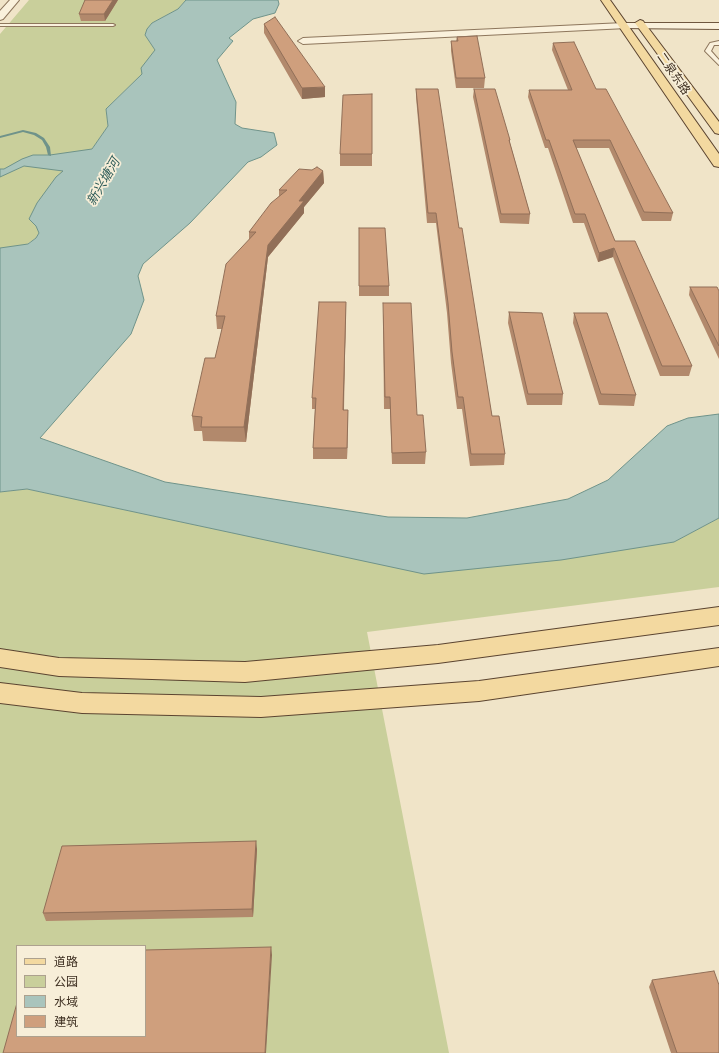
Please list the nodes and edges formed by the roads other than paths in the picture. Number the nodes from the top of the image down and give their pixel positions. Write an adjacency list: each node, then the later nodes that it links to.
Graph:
1 (15, 0): 4 (street)
2 (605, 0): 7 (main road, 二泉东路)
3 (634, 16): 8 (main road, 二泉东路)
4 (0, 18)
5 (0, 25): 6 (lane)
6 (112, 25)
7 (624, 26): 8 (street); 10 (street); 14 (main road, 二泉东路)
8 (642, 26): 9 (street); 13 (main road, 二泉东路)
9 (719, 26)
10 (303, 41)
11 (719, 43): 12 (lane)
12 (719, 63)
13 (719, 130)
14 (719, 163)
15 (719, 616): 17 (main road)
16 (719, 657): 18 (main road)
17 (0, 658)
18 (0, 693)

